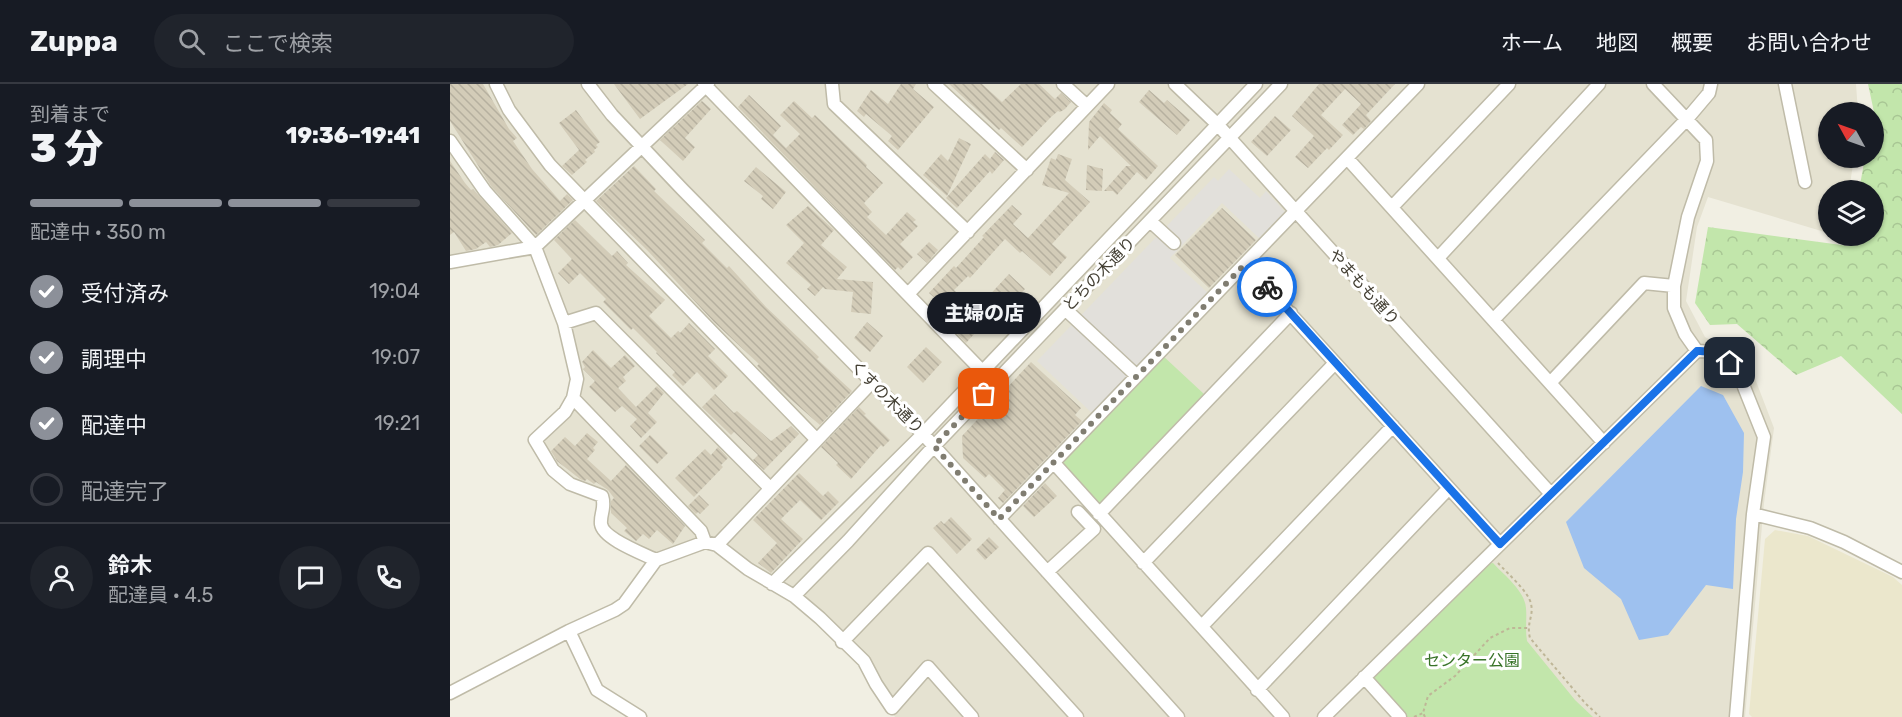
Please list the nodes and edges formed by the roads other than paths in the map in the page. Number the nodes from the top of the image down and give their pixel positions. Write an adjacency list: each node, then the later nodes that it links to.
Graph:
1 (496, 84): 26 (street)
2 (588, 84): 22 (street, くすの木通り)
3 (832, 84): 30 (street)
4 (934, 84): 24 (street)
5 (1063, 84): 17 (street)
6 (1108, 84): 17 (street)
7 (1175, 84): 19 (street, やまもも通り)
8 (1256, 84): 19 (street, とちの木通り)
9 (1281, 84): 20 (street, とちの木通り)
10 (1418, 84): 23 (street)
11 (1509, 84): 27 (street)
12 (1599, 84): 33 (street)
13 (1653, 84): 18 (street)
14 (1711, 84): 18 (street)
15 (1785, 84): 25 (street)
16 (706, 85): 22 (street); 37 (street)
17 (1087, 106): 24 (street)
18 (1687, 119): 36 (street); 40 (street)
19 (1218, 125): 20 (street, やまもも通り); 44 (street, とちの木通り)
20 (1229, 138): 28 (street, やまもも通り); 29 (street, とちの木通り)
21 (450, 141): 32 (street)
22 (641, 146): 26 (street); 46 (street, くすの木通り)
23 (1347, 158): 27 (street); 28 (street)
24 (1027, 170): 30 (street)
25 (1805, 182)
26 (584, 201): 32 (street); 51 (street)
27 (1392, 207): 33 (street)
28 (1295, 211): 35 (street); 57 (street, やまもも通り)
29 (1150, 221): 31 (street); 38 (street, とちの木通り)
30 (968, 232): 37 (street)
31 (1174, 243)
32 (535, 247): 34 (street); 41 (street)
33 (1438, 258): 40 (street)
34 (450, 261)
35 (1245, 264): 39 (street); 45 (street)
36 (1674, 286): 42 (street); 47 (street)
37 (908, 294): 44 (street)
38 (1065, 309): 45 (street); 53 (street, とちの木通り)
39 (1291, 313): 43 (street); 59 (street)
40 (1493, 320): 47 (street)
41 (564, 323): 48 (street); 55 (street)
42 (1697, 351): 52 (street); 60 (street)
43 (1335, 363): 49 (street); 65 (street)
44 (983, 372): 50 (street, とちの木通り)
45 (1137, 376): 54 (street)
46 (872, 382): 50 (street, くすの木通り); 51 (street)
47 (1550, 383): 52 (street)
48 (573, 398): 62 (street); 64 (street)
49 (1393, 426): 56 (street); 70 (street)
50 (923, 434): 53 (street, くすの木通り); 68 (street, とちの木通り)
51 (817, 440): 55 (street)
52 (1604, 443): 57 (street)
53 (934, 446): 61 (street, くすの木通り); 69 (street, とちの木通り)
54 (1054, 463): 59 (street); 61 (street)
55 (770, 488): 62 (street)
56 (1449, 488): 63 (street); 74 (street)
57 (1551, 494): 63 (street)
58 (1078, 512): 66 (street)
59 (1099, 514): 65 (street)
60 (1753, 514): 67 (street); 83 (street)
61 (999, 519): 66 (street, くすの木通り)
62 (711, 544): 64 (street); 68 (street)
63 (1500, 544): 73 (street)
64 (656, 560): 71 (street)
65 (1143, 563): 70 (street)
66 (1047, 572): 79 (street, くすの木通り)
67 (1902, 572)
68 (772, 584): 69 (street)
69 (794, 596): 72 (street)
70 (1202, 626): 74 (street)
71 (568, 631): 75 (street); 76 (street)
72 (842, 642): 77 (street); 78 (street)
73 (1364, 677): 81 (street); 82 (street)
74 (1257, 690): 80 (street)
75 (450, 693)
76 (640, 717)
77 (972, 717)
78 (1077, 717)
79 (1178, 717)
80 (1283, 717)
81 (1324, 717)
82 (1400, 717)
83 (1736, 717)

